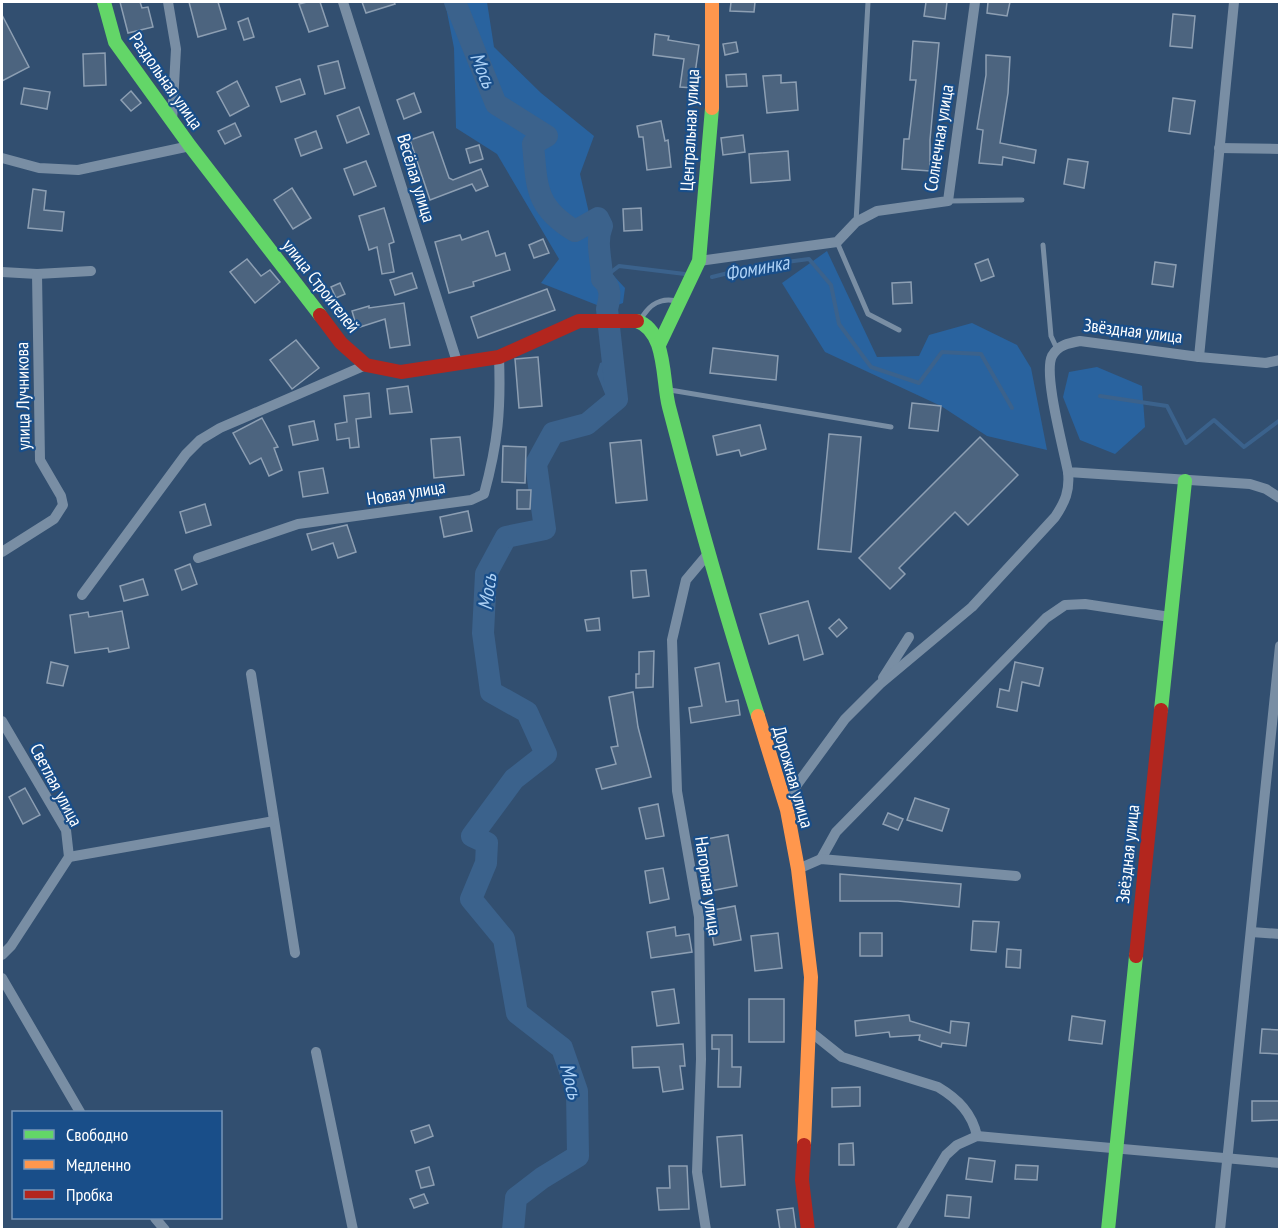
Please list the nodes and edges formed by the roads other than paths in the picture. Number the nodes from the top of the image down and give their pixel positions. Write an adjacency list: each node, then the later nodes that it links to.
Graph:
1 (104, 2): 8 (street, Раздольная улица)
2 (168, 2): 8 (street)
3 (343, 2): 31 (street, Весёлая улица)
4 (712, 2): 18 (street, Центральная улица)
5 (868, 2): 15 (lane)
6 (975, 2): 14 (street, Солнечная улица)
7 (1234, 2): 10 (street, Звёздная улица)
8 (172, 121): 9 (street, Раздольная улица)
9 (190, 146): 12 (street); 30 (street, улица Строителей)
10 (1219, 148): 11 (street); 28 (street, Звёздная улица)
11 (1280, 149)
12 (2, 158)
13 (1022, 200): 14 (lane)
14 (948, 201): 15 (street, Солнечная улица)
15 (856, 222): 16 (street, Солнечная улица)
16 (837, 242): 18 (street); 24 (lane)
17 (1043, 244): 26 (lane)
18 (699, 261): 22 (street, Центральная улица)
19 (91, 271): 21 (street)
20 (2, 272): 21 (street)
21 (37, 274): 37 (street, улица Лучникова)
22 (681, 302): 23 (lane); 25 (street, Центральная улица)
23 (640, 321): 25 (street); 27 (street)
24 (899, 330)
25 (659, 345): 32 (street, Дорожная улица)
26 (1057, 349): 28 (street, Звёздная улица); 34 (street)
27 (499, 357): 31 (street); 39 (street, Новая улица)
28 (1198, 357): 29 (street, Звёздная улица)
29 (1280, 360)
30 (366, 365): 31 (street); 40 (street)
31 (458, 365)
32 (664, 389): 33 (lane); 38 (street, Дорожная улица)
33 (891, 427)
34 (1068, 472): 35 (street); 45 (street)
35 (1185, 481): 36 (street); 41 (street, Звёздная улица)
36 (1280, 498)
37 (2, 552)
38 (707, 555): 48 (street, Дорожная улица); 67 (street, Нагорная улица)
39 (198, 558)
40 (82, 595)
41 (1170, 617): 51 (street); 63 (street, Звёздная улица)
42 (909, 637): 45 (street)
43 (1280, 646): 46 (street)
44 (251, 674): 49 (street)
45 (880, 684): 48 (street)
46 (1277, 705): 54 (street)
47 (2, 721): 50 (street, Светлая улица)
48 (787, 810): 52 (street, Дорожная улица)
49 (274, 821): 50 (street); 56 (street)
50 (69, 857): 57 (street)
51 (821, 859): 52 (street); 53 (street)
52 (798, 869): 59 (street, Дорожная улица)
53 (1016, 876)
54 (1251, 932): 55 (street); 64 (street)
55 (1280, 934)
56 (295, 953)
57 (2, 955)
58 (2, 978): 61 (street)
59 (807, 1029): 62 (street); 68 (street, Дорожная улица)
60 (316, 1052): 66 (street)
61 (79, 1111)
62 (977, 1136): 63 (street); 69 (street)
63 (1116, 1148): 64 (street); 70 (street, Звёздная улица)
64 (1227, 1157): 65 (street); 71 (street)
65 (1280, 1162)
66 (354, 1230)
67 (706, 1230)
68 (808, 1230)
69 (901, 1230)
70 (1108, 1230)
71 (1220, 1230)

